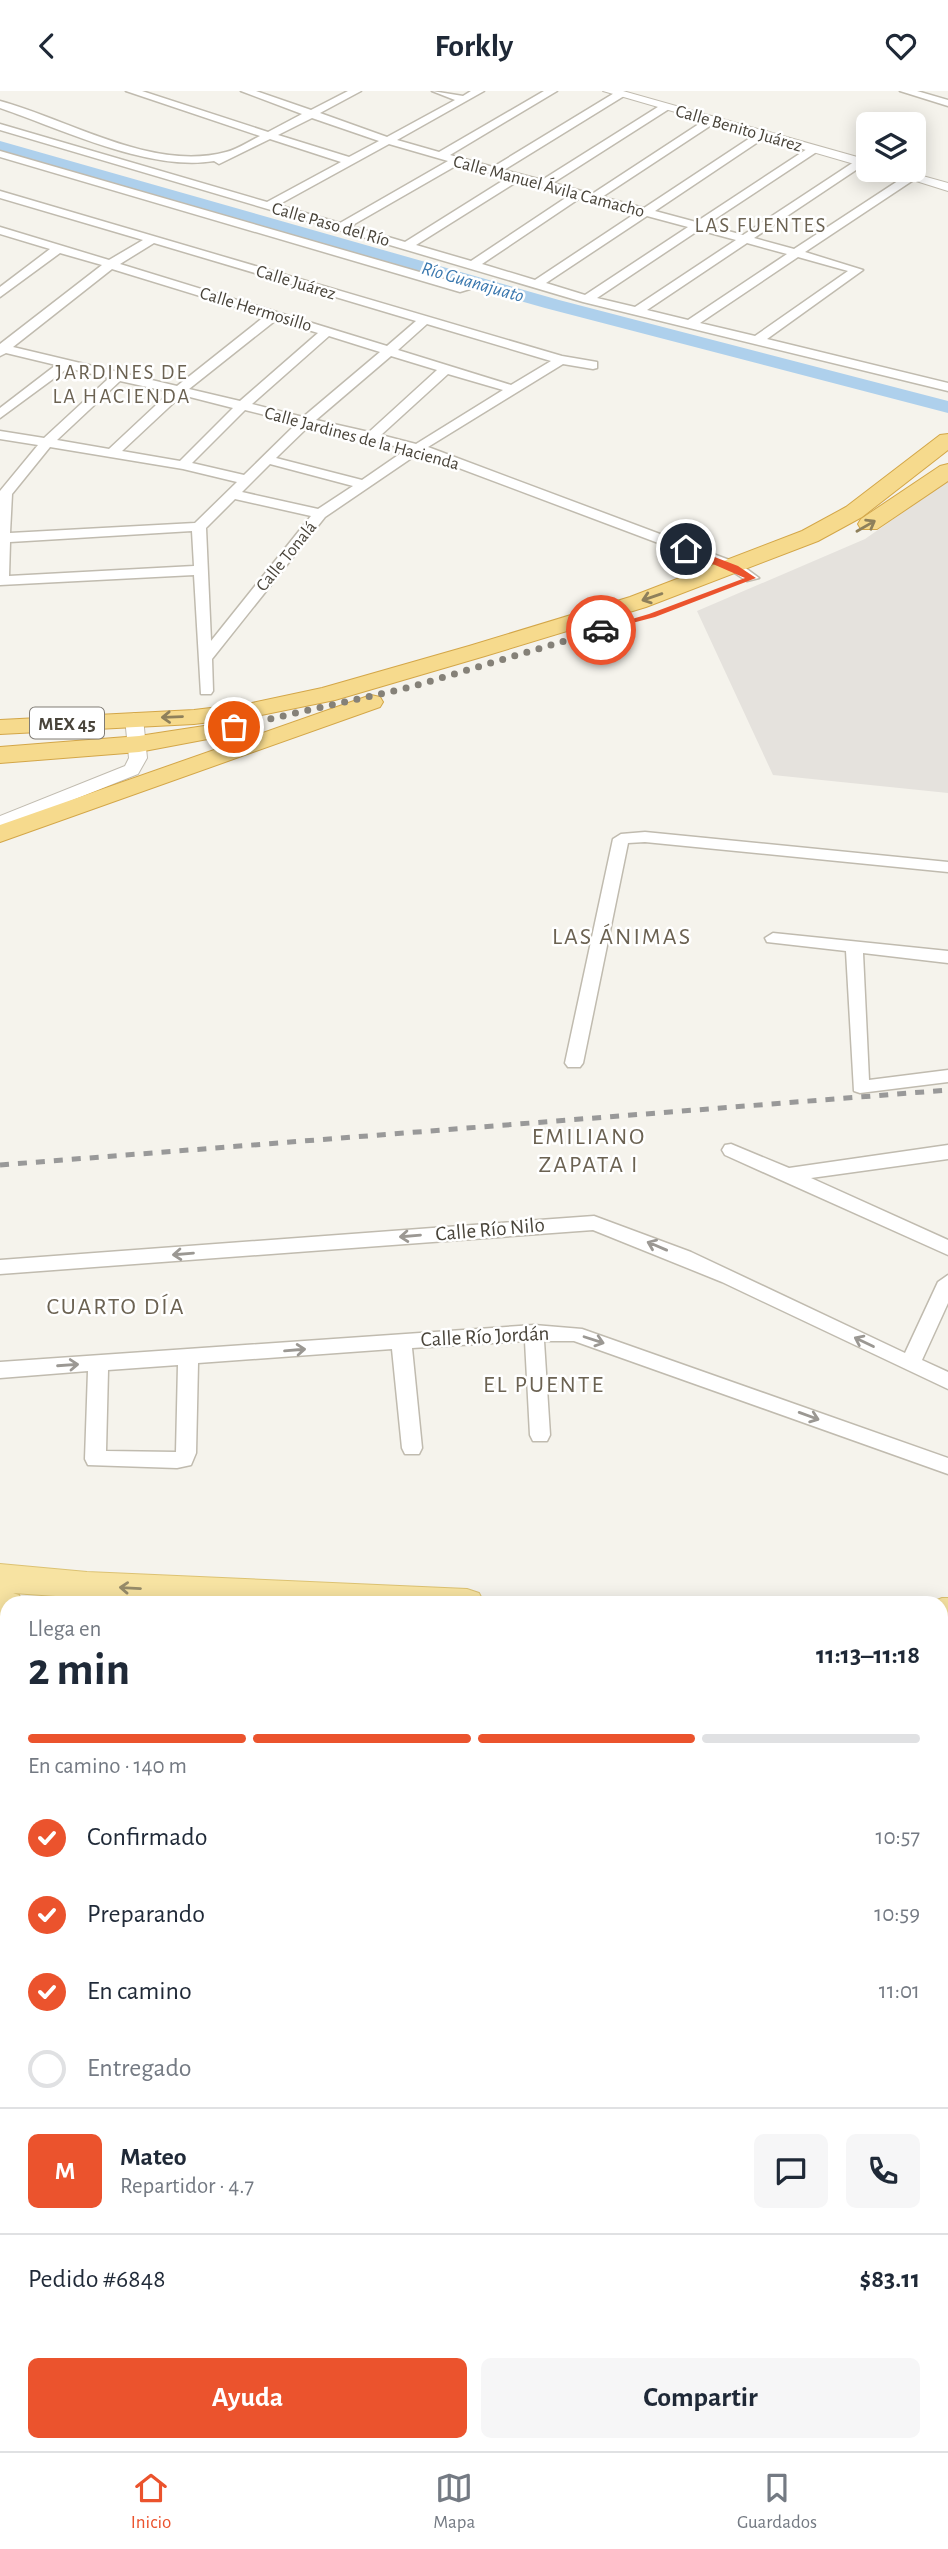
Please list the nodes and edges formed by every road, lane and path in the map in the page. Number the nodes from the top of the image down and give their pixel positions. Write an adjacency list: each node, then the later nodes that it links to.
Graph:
1 (131, 91): 17 (street)
2 (246, 91): 13 (street, Calle Manuel Ávila Camacho)
3 (355, 91): 13 (street)
4 (437, 91): 9 (street)
5 (479, 91): 9 (street)
6 (552, 91): 22 (street)
7 (905, 91): 10 (street)
8 (615, 92): 12 (street, Calle Benito Juárez); 27 (street)
9 (464, 99): 18 (street)
10 (948, 103)
11 (0, 104): 21 (street)
12 (665, 107): 14 (street, Calle Benito Juárez); 32 (street)
13 (311, 114): 17 (street); 18 (street, Calle Manuel Ávila Camacho)
14 (712, 120): 16 (street, Calle Benito Juárez); 36 (street)
15 (0, 127): 29 (street, Calle Paso del Río)
16 (762, 134): 19 (street, Calle Benito Juárez); 38 (street)
17 (269, 135): 21 (street); 25 (street)
18 (391, 140): 22 (street, Calle Manuel Ávila Camacho); 25 (street)
19 (814, 149): 24 (street, Calle Benito Juárez); 39 (street)
20 (0, 155): 50 (street, Calle Paso del Río)
21 (230, 155): 29 (street)
22 (440, 156): 23 (street, Calle Manuel Ávila Camacho)
23 (457, 161): 27 (street, Calle Manuel Ávila Camacho); 40 (street)
24 (856, 161)
25 (352, 162): 37 (street)
26 (856, 168): 43 (street)
27 (494, 171): 28 (street, Calle Manuel Ávila Camacho)
28 (516, 177): 32 (street, Calle Manuel Ávila Camacho); 44 (street)
29 (180, 180): 37 (street, Calle Paso del Río)
30 (926, 181): 33 (street)
31 (904, 182): 46 (street)
32 (544, 184): 34 (street, Calle Manuel Ávila Camacho)
33 (948, 187)
34 (578, 194): 36 (street, Calle Manuel Ávila Camacho); 48 (street)
35 (1, 195): 42 (street, Calle Juárez)
36 (593, 198): 38 (street, Calle Manuel Ávila Camacho)
37 (268, 206): 40 (street, Calle Paso del Río)
38 (645, 212): 39 (street, Calle Manuel Ávila Camacho); 49 (street)
39 (696, 226): 43 (street, Calle Manuel Ávila Camacho); 52 (street)
40 (342, 227): 44 (street, Calle Paso del Río)
41 (3, 235): 45 (street, Calle Hermosillo)
42 (153, 239): 47 (street); 55 (street, Calle Juárez)
43 (745, 240): 46 (street, Calle Manuel Ávila Camacho); 53 (street)
44 (407, 246): 48 (street, Calle Paso del Río)
45 (59, 248): 47 (street, Calle Hermosillo); 51 (street)
46 (796, 254): 56 (street); 58 (street, Calle Manuel Ávila Camacho)
47 (111, 264): 54 (street, Calle Hermosillo); 59 (street)
48 (473, 265): 49 (street, Calle Paso del Río)
49 (537, 284): 52 (street, Calle Paso del Río)
50 (464, 289)
51 (0, 293)
52 (587, 299): 53 (street, Calle Paso del Río)
53 (637, 311): 56 (street, Calle Paso del Río)
54 (274, 315): 57 (street, Calle Hermosillo); 68 (street)
55 (425, 320): 60 (street); 61 (street, Calle Juárez)
56 (688, 325): 58 (street, Calle Paso del Río)
57 (328, 331): 60 (street, Calle Hermosillo); 69 (street)
58 (756, 341): 66 (street, Calle Paso del Río)
59 (1, 350): 62 (street, Calle Jardines de la Hacienda)
60 (388, 350): 64 (street, Calle Hermosillo); 71 (street)
61 (561, 360): 63 (street, Calle Juárez); 67 (street, Calle Tonalá)
62 (65, 364): 65 (street, Calle Jardines de la Hacienda); 70 (street)
63 (593, 365)
64 (447, 368): 67 (street, Calle Hermosillo); 73 (street)
65 (117, 377): 68 (street, Calle Jardines de la Hacienda); 75 (street)
66 (948, 387)
67 (511, 389): 76 (street, Calle Tonalá)
68 (179, 391): 69 (street, Calle Jardines de la Hacienda); 77 (street)
69 (242, 406): 71 (street, Calle Jardines de la Hacienda); 79 (street)
70 (0, 414)
71 (305, 422): 73 (street, Calle Jardines de la Hacienda); 78 (street)
72 (0, 435): 75 (street)
73 (371, 437): 76 (street, Calle Jardines de la Hacienda)
74 (948, 440): 89 (highway, MEX 45)
75 (47, 443): 77 (street); 83 (street)
76 (418, 448): 82 (street, Calle Tonalá); 89 (street, Calle Jardines de la Hacienda)
77 (111, 453): 79 (street)
78 (266, 459): 81 (street); 82 (street)
79 (183, 465): 81 (street)
80 (948, 471): 89 (highway, MEX 45, one-way to 80)
81 (246, 480): 84 (street)
82 (363, 484): 85 (street, Calle Tonalá)
83 (3, 493): 87 (street)
84 (232, 494): 85 (street); 86 (street)
85 (320, 514): 91 (street, Calle Tonalá)
86 (199, 527): 87 (street); 88 (street)
87 (3, 538): 90 (street)
88 (201, 570): 90 (street); 91 (street)
89 (743, 573): 92 (highway, MEX 45); 94 (highway, MEX 45, one-way to 94)
90 (1, 581)
91 (205, 658): 93 (street)
92 (411, 687): 97 (highway, MEX 45); 100 (highway)
93 (206, 691)
94 (134, 718): 95 (highway, MEX 45); 96 (highway); 97 (street)
95 (0, 727)
96 (0, 739)
97 (139, 744): 98 (highway, MEX 45); 99 (street)
98 (0, 755)
99 (0, 823)
100 (0, 834)
101 (948, 867): 105 (street)
102 (773, 939): 103 (street)
103 (854, 947): 104 (street); 106 (street)
104 (948, 957)
105 (574, 1063)
106 (948, 1076)
107 (731, 1150): 109 (street)
108 (948, 1151): 109 (street)
109 (788, 1175): 110 (street)
110 (948, 1248)
111 (0, 1267): 117 (street, Calle Río Nilo, one-way to 111)
112 (948, 1282): 117 (street)
113 (534, 1333): 114 (street, Calle Río Jordán); 120 (street); 122 (street, Calle Río Jordán, one-way to 122)
114 (401, 1341): 115 (street, Calle Río Jordán, one-way to 114); 121 (street)
115 (188, 1359): 116 (street, Calle Río Jordán); 116 (street)
116 (97, 1363): 118 (street, Calle Río Jordán, one-way to 116)
117 (910, 1364): 119 (street, Calle Río Nilo)
118 (0, 1370)
119 (948, 1381)
120 (540, 1435)
121 (412, 1448)
122 (948, 1466)
123 (0, 1578): 124 (main road, one-way to 123)
124 (311, 1596)

